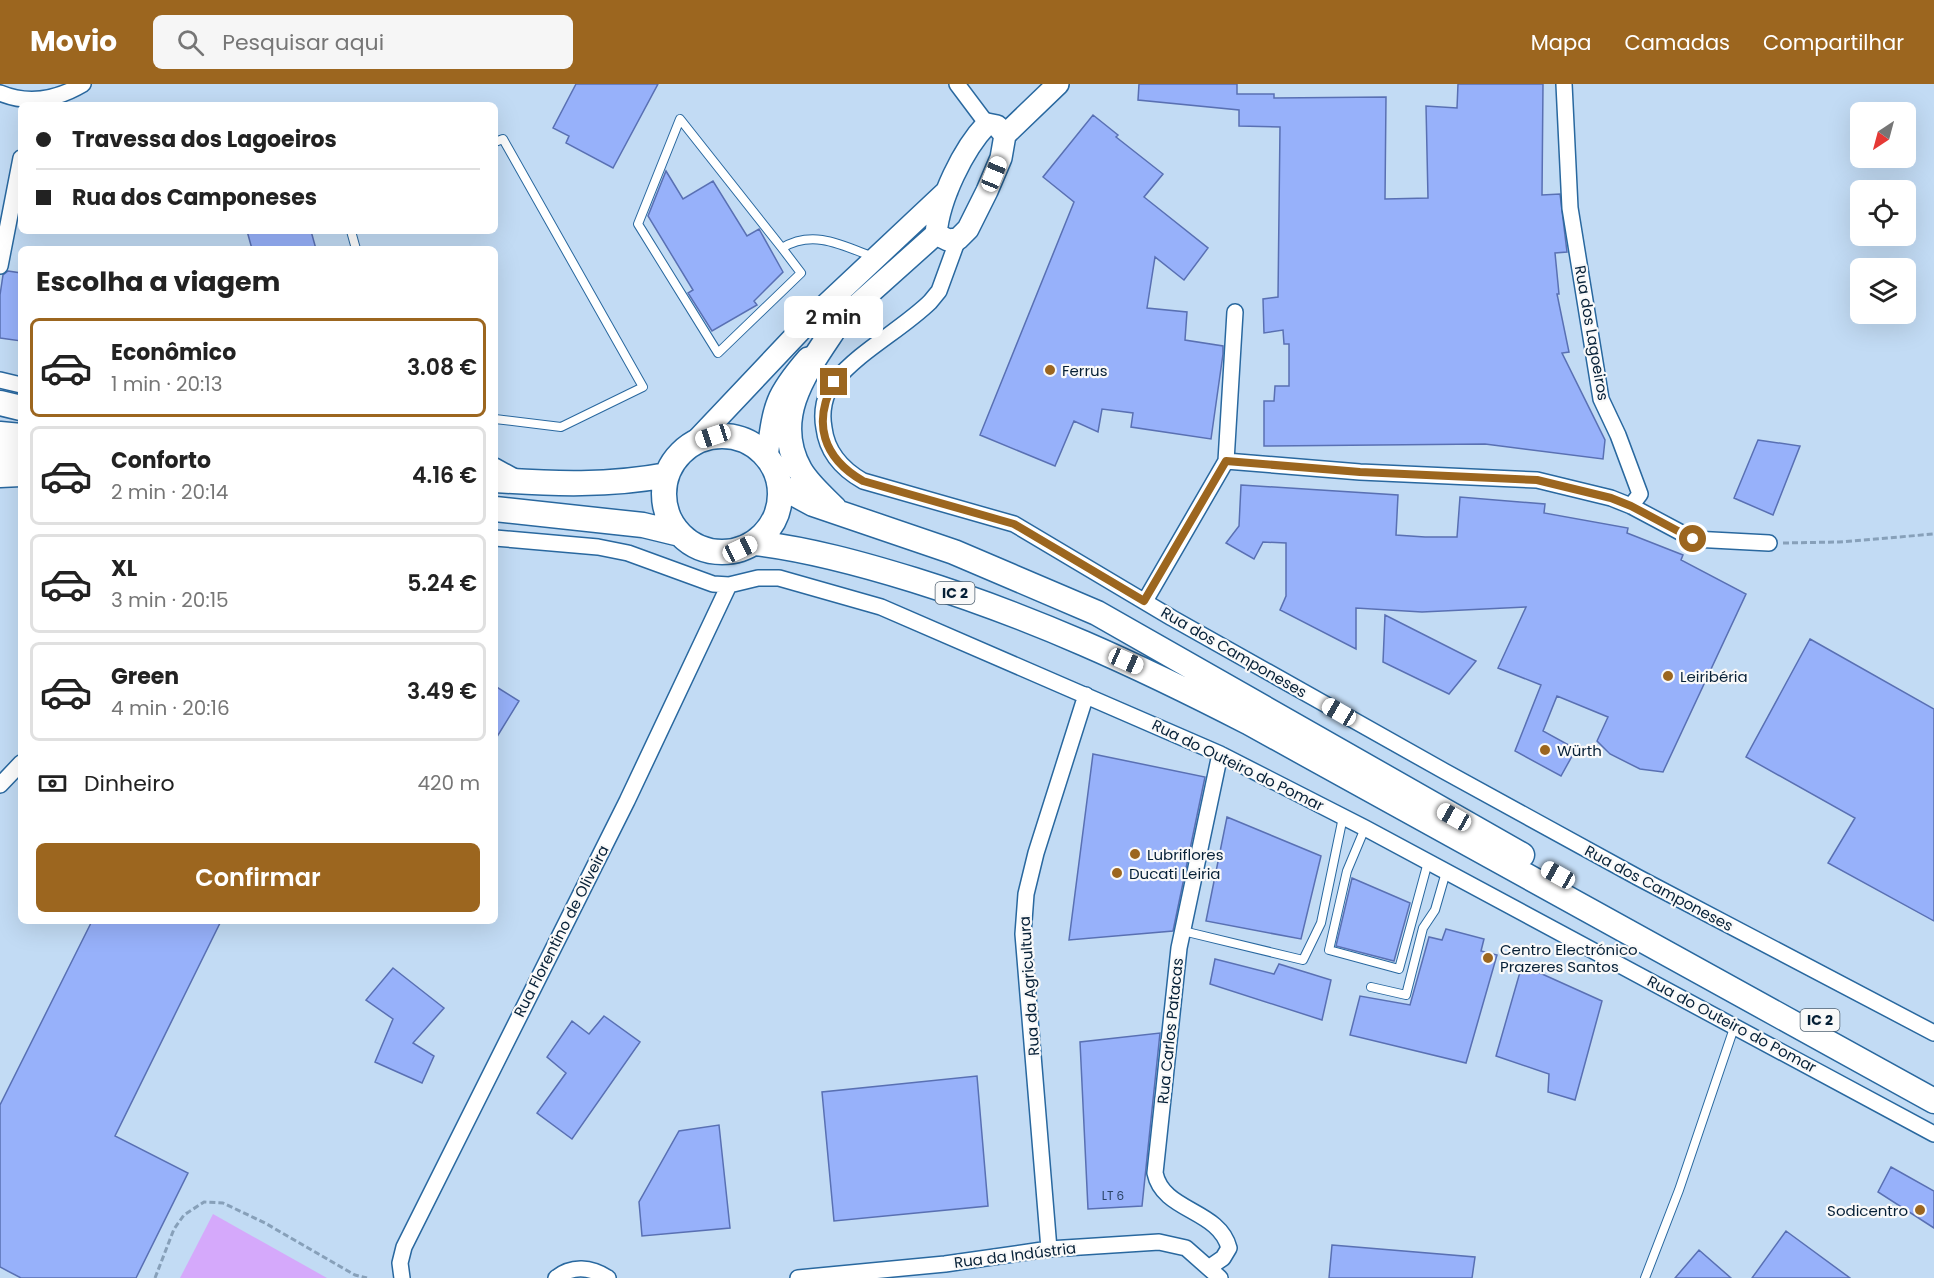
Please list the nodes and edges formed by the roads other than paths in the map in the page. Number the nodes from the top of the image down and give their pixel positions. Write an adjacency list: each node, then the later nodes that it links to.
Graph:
1 (82, 84): 6 (street)
2 (957, 84): 7 (street)
3 (1058, 84): 7 (main road)
4 (1564, 84): 37 (street, Rua dos Lagoeiros)
5 (0, 93): 6 (street)
6 (32, 102)
7 (996, 129): 10 (main road); 12 (main road)
8 (498, 141): 22 (lane)
9 (18, 173): 15 (street)
10 (947, 191): 11 (main road); 14 (main road)
11 (936, 234): 12 (main road); 17 (main road)
12 (958, 239): 45 (street, Rua dos Camponeses)
13 (782, 248): 13 (lane); 14 (lane)
14 (874, 258): 25 (main road)
15 (0, 266)
16 (1234, 312): 29 (street)
17 (840, 320): 28 (main road); 39 (highway)
18 (0, 380): 19 (street)
19 (18, 385)
20 (0, 403): 21 (highway)
21 (18, 407)
22 (498, 419)
23 (0, 434): 24 (highway)
24 (18, 436)
25 (694, 443): 28 (highway); 33 (highway)
26 (0, 452): 27 (highway)
27 (18, 454)
28 (767, 457): 36 (highway)
29 (1226, 461): 37 (street); 45 (street)
30 (498, 468): 35 (street)
31 (18, 474): 32 (highway)
32 (0, 475)
33 (667, 475): 35 (highway); 40 (highway)
34 (498, 480): 35 (highway)
35 (525, 482)
36 (780, 486): 39 (highway, IC 2); 42 (highway)
37 (1631, 506): 43 (street)
38 (498, 509): 40 (highway, IC 2)
39 (842, 516): 58 (highway, IC 2)
40 (680, 534): 42 (highway, IC 2)
41 (498, 538): 44 (street, Rua do Outeiro do Pomar)
42 (755, 543): 59 (highway, IC 2)
43 (1769, 543)
44 (729, 585): 46 (street, Rua do Outeiro do Pomar); 63 (street, Rua Florentino de Oliveira)
45 (1144, 601): 57 (street, Rua dos Camponeses)
46 (1086, 695): 47 (street, Rua do Outeiro do Pomar); 61 (street, Rua da Agricultura)
47 (1220, 754): 50 (street, Rua do Outeiro do Pomar); 54 (street, Rua Carlos Patacas)
48 (18, 766): 49 (street)
49 (0, 785)
50 (1343, 816): 51 (street, Rua do Outeiro do Pomar); 54 (lane)
51 (1365, 828): 52 (street, Rua do Outeiro do Pomar); 52 (lane)
52 (1428, 862): 53 (street, Rua do Outeiro do Pomar)
53 (1446, 872): 55 (lane); 56 (street, Rua do Outeiro do Pomar)
54 (1183, 931): 62 (street, Rua Carlos Patacas)
55 (1371, 987)
56 (1735, 1025): 60 (street, Rua do Outeiro do Pomar); 67 (lane)
57 (1934, 1033)
58 (1934, 1082)
59 (1934, 1101)
60 (1934, 1134)
61 (1049, 1249): 62 (street, Rua da Indústria); 66 (street, Rua da Indústria)
62 (1215, 1273)
63 (402, 1278)
64 (556, 1278): 65 (street)
65 (608, 1278)
66 (798, 1278)
67 (1645, 1278)

